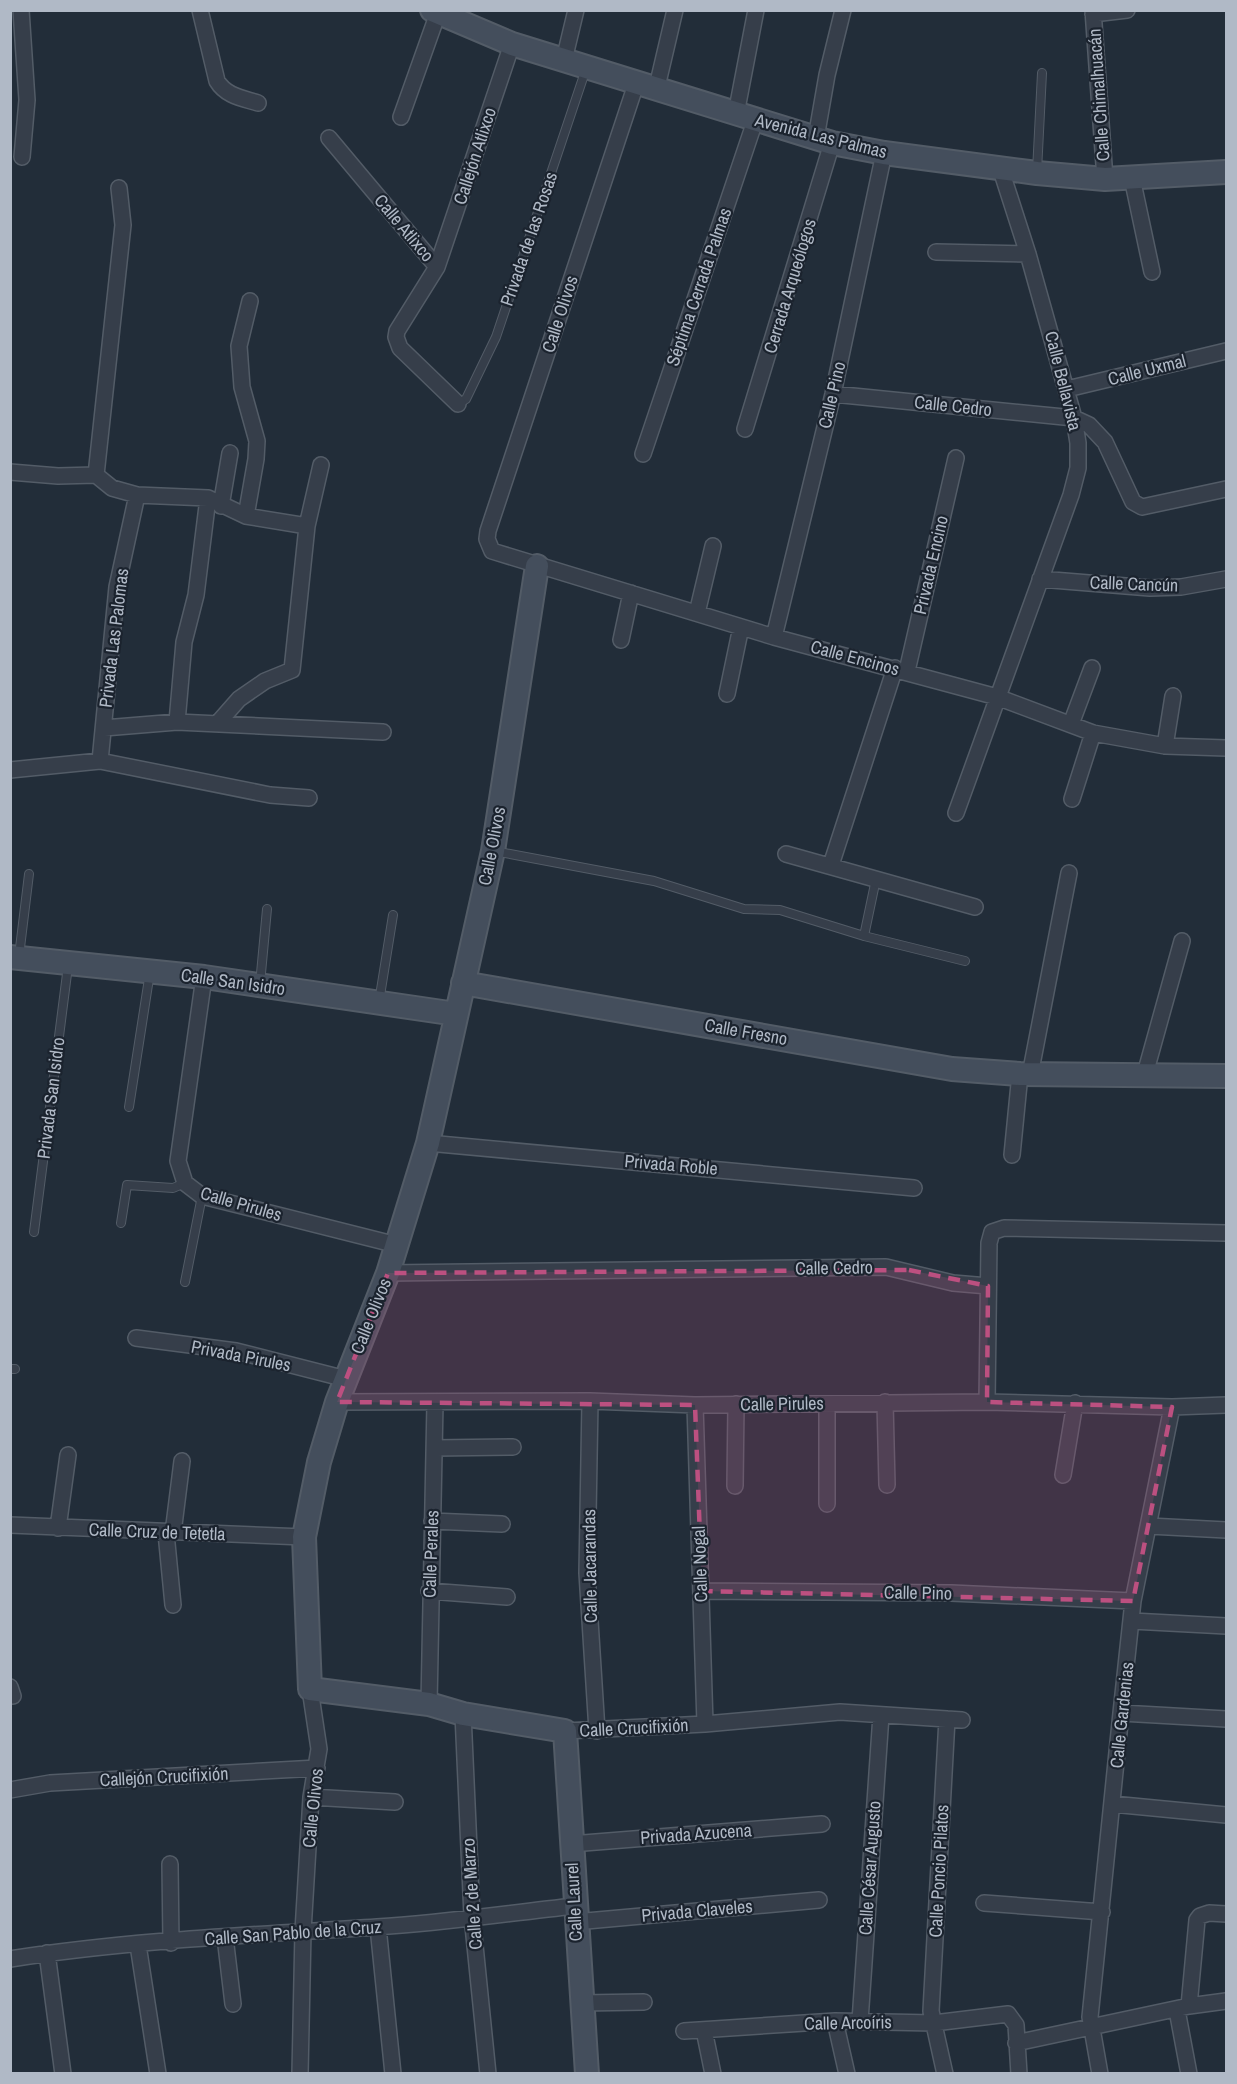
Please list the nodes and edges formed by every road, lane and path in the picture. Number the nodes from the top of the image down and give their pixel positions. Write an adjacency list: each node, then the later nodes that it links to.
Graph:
1 (21, 10): 16 (street)
2 (200, 10): 17 (street)
3 (576, 10): 11 (street)
4 (675, 10): 14 (street, Calle Olivos)
5 (756, 10): 19 (street, Séptima Cerrada Palmas)
6 (843, 10): 21 (street, Cerrada Arqueólogos)
7 (1127, 10): 9 (street)
8 (435, 12): 10 (street, Avenida Las Palmas); 18 (street)
9 (1093, 12): 27 (street, Calle Chimalhuacán)
10 (512, 44): 11 (street, Avenida Las Palmas); 32 (street, Callejón Atlixco)
11 (564, 60): 12 (street, Avenida Las Palmas)
12 (587, 67): 14 (street, Avenida Las Palmas); 38 (lane, Privada de las Rosas)
13 (1042, 73): 26 (lane)
14 (646, 87): 19 (street, Avenida Las Palmas); 52 (street, Calle Olivos)
15 (10, 100): 16 (street)
16 (27, 100): 23 (street)
17 (258, 103)
18 (401, 117)
19 (746, 118): 21 (street, Avenida Las Palmas); 42 (street, Séptima Cerrada Palmas)
20 (328, 138): 32 (street, Calle Atlixco)
21 (824, 140): 22 (street, Avenida Las Palmas); 40 (street, Cerrada Arqueólogos)
22 (884, 153): 24 (street, Avenida Las Palmas); 37 (street, Calle Pino)
23 (22, 157)
24 (1000, 167): 26 (street, Avenida Las Palmas); 31 (street, Calle Bellavista)
25 (1227, 172): 28 (street, Avenida Las Palmas)
26 (1037, 173): 27 (street, Avenida Las Palmas)
27 (1105, 178): 28 (street, Avenida Las Palmas)
28 (1132, 178): 33 (street)
29 (119, 188): 46 (street)
30 (936, 252): 31 (street)
31 (1028, 254): 36 (street, Calle Bellavista)
32 (437, 267): 38 (street, Calle Atlixco)
33 (1152, 272)
34 (250, 301): 50 (street)
35 (1227, 351): 36 (street, Calle Uxmal)
36 (1067, 389): 39 (street, Calle Bellavista)
37 (833, 394): 39 (street, Calle Cedro); 60 (street, Calle Pino)
38 (458, 404)
39 (1074, 418): 47 (street); 55 (street, Calle Bellavista)
40 (745, 429)
41 (230, 453): 49 (street)
42 (643, 454)
43 (956, 458): 63 (street, Privada Encino)
44 (321, 465): 51 (street)
45 (10, 472): 46 (street)
46 (96, 475): 48 (street)
47 (1227, 489)
48 (137, 495): 49 (street); 70 (street, Privada Las Palomas)
49 (214, 502): 50 (street); 67 (street)
50 (246, 516): 51 (street)
51 (307, 526): 68 (street)
52 (489, 545): 54 (street, Calle Encinos)
53 (713, 546): 58 (street)
54 (537, 566): 57 (street, Calle Encinos); 80 (street, Calle Olivos)
55 (1040, 579): 56 (street, Calle Cancún); 66 (street, Calle Bellavista)
56 (1227, 579)
57 (631, 592): 58 (street, Calle Encinos); 61 (street)
58 (697, 613): 59 (street, Calle Encinos)
59 (741, 627): 60 (street, Calle Encinos); 64 (street)
60 (774, 637): 63 (street, Calle Encinos)
61 (621, 640)
62 (1092, 668): 69 (street)
63 (901, 670): 66 (street, Calle Encinos); 82 (street, Privada Encino)
64 (727, 694)
65 (1173, 696): 73 (street)
66 (997, 697): 69 (street, Calle Encinos); 79 (street)
67 (177, 722): 68 (street); 70 (street)
68 (217, 724): 71 (street)
69 (1071, 724): 72 (street, Calle Encinos)
70 (104, 728): 75 (street, Privada Las Palomas)
71 (383, 732)
72 (1093, 734): 73 (street, Calle Encinos); 78 (street)
73 (1165, 746): 74 (street, Calle Encinos)
74 (1227, 748)
75 (100, 761): 76 (street); 77 (street)
76 (10, 770)
77 (309, 798)
78 (1072, 799)
79 (956, 813)
80 (493, 851): 89 (lane); 96 (street, Calle Olivos)
81 (786, 854): 82 (street)
82 (831, 865): 85 (street)
83 (1069, 873): 101 (street)
84 (29, 874): 91 (lane)
85 (876, 877): 86 (street); 89 (lane)
86 (975, 907)
87 (267, 909): 97 (lane)
88 (393, 915): 98 (lane)
89 (864, 936): 92 (lane)
90 (1182, 941): 100 (street)
91 (15, 957): 93 (street, Calle San Isidro)
92 (965, 961)
93 (68, 963): 94 (street, Calle San Isidro); 110 (lane, Privada San Isidro)
94 (150, 971): 95 (street, Calle San Isidro); 103 (lane)
95 (204, 977): 97 (street, Calle San Isidro); 106 (street, Calle Pirules)
96 (463, 983): 99 (street, Calle Olivos); 101 (street, Calle Fresno)
97 (260, 986): 98 (street, Calle San Isidro)
98 (378, 1003): 99 (street, Calle San Isidro)
99 (456, 1014): 104 (street, Calle Olivos)
100 (1145, 1074): 101 (street, Calle Fresno); 102 (street, Calle Fresno)
101 (1025, 1075): 105 (street)
102 (1227, 1076)
103 (129, 1107)
104 (428, 1143): 107 (street, Privada Roble); 112 (street, Calle Olivos)
105 (1012, 1155)
106 (185, 1183): 108 (street, Calle Pirules); 109 (lane)
107 (914, 1188)
108 (202, 1196): 112 (street, Calle Pirules); 114 (lane)
109 (121, 1223)
110 (34, 1232)
111 (1227, 1233): 115 (street)
112 (397, 1245): 113 (street, Calle Olivos)
113 (388, 1273): 115 (street, Calle Cedro); 117 (street, Calle Olivos)
114 (184, 1282)
115 (988, 1286): 121 (street)
116 (136, 1338): 117 (street, Privada Pirules)
117 (346, 1379): 119 (street, Calle Olivos)
118 (590, 1401): 122 (street, Calle Pirules); 126 (street, Calle Pirules); 161 (street, Calle Jacarandas)
119 (337, 1402): 122 (street, Calle Pirules); 144 (street, Calle Olivos)
120 (885, 1402): 121 (street, Calle Pirules); 125 (street, Calle Pirules); 134 (street)
121 (987, 1402): 123 (street, Calle Pirules)
122 (435, 1403): 130 (street, Calle Perales)
123 (1075, 1403): 128 (street, Calle Pirules); 133 (street)
124 (736, 1404): 125 (street, Calle Pirules); 126 (street, Calle Pirules); 135 (street)
125 (827, 1404): 136 (street)
126 (695, 1405): 146 (street, Calle Nogal)
127 (1227, 1405): 128 (street, Calle Pirules)
128 (1172, 1407): 140 (street, Calle Gardenias)
129 (513, 1447): 130 (street)
130 (435, 1448): 137 (street, Calle Perales)
131 (68, 1455): 141 (street)
132 (182, 1461): 143 (street)
133 (1063, 1475)
134 (887, 1485)
135 (735, 1486)
136 (828, 1504)
137 (432, 1521): 138 (street); 145 (street, Calle Perales)
138 (502, 1524)
139 (10, 1525): 141 (street, Calle Cruz de Tetetla)
140 (1149, 1526): 142 (street); 148 (street, Calle Gardenias)
141 (58, 1528): 143 (street, Calle Cruz de Tetetla)
142 (1227, 1530)
143 (169, 1533): 144 (street, Calle Cruz de Tetetla); 149 (street)
144 (304, 1537): 152 (street, Calle Olivos)
145 (429, 1591): 147 (street); 153 (street, Calle Perales)
146 (702, 1591): 148 (street, Calle Pino); 159 (street, Calle Nogal)
147 (507, 1597)
148 (1133, 1601): 150 (street, Calle Gardenias)
149 (173, 1605)
150 (1132, 1622): 151 (street); 154 (street, Calle Gardenias)
151 (1227, 1626)
152 (310, 1689): 153 (street, Calle Crucifixión); 162 (street, Calle Olivos)
153 (429, 1704): 155 (street, Calle Crucifixión)
154 (1121, 1713): 158 (street); 166 (street, Calle Gardenias)
155 (464, 1714): 160 (street, Calle Crucifixión); 176 (street, Calle 2 de Marzo)
156 (880, 1715): 157 (street, Calle Crucifixión); 159 (street, Calle Crucifixión); 190 (street, Calle César Augusto)
157 (955, 1719): 191 (street, Calle Poncio Pilatos)
158 (1227, 1719)
159 (705, 1724): 161 (street, Calle Crucifixión)
160 (565, 1731): 161 (street, Calle Crucifixión); 169 (street, Calle Laurel)
161 (597, 1731)
162 (317, 1768): 163 (street, Callejón Crucifixión); 164 (street, Calle Olivos)
163 (10, 1790)
164 (311, 1797): 165 (street); 178 (street, Calle Olivos)
165 (395, 1802)
166 (1112, 1804): 167 (street); 173 (street, Calle Gardenias)
167 (1227, 1815)
168 (822, 1824): 169 (street, Privada Azucena)
169 (571, 1844): 174 (street, Calle Laurel)
170 (170, 1864): 180 (street)
171 (819, 1900): 174 (street, Privada Claveles)
172 (984, 1903): 173 (street)
173 (1102, 1912): 192 (street, Calle Gardenias)
174 (575, 1914): 176 (street, Calle San Pablo de la Cruz); 186 (street, Calle Laurel)
175 (1227, 1914): 188 (street)
176 (472, 1916): 177 (street, Calle San Pablo de la Cruz); 200 (street, Calle 2 de Marzo)
177 (378, 1927): 178 (street, Calle San Pablo de la Cruz); 199 (street)
178 (303, 1931): 179 (street, Calle San Pablo de la Cruz); 198 (street, Calle Olivos)
179 (225, 1937): 180 (street, Calle San Pablo de la Cruz); 187 (street)
180 (171, 1943): 181 (street, Calle San Pablo de la Cruz)
181 (138, 1946): 182 (street, Calle San Pablo de la Cruz); 197 (street)
182 (47, 1953): 183 (street, Calle San Pablo de la Cruz); 196 (street)
183 (10, 1959)
184 (1227, 2001): 188 (street)
185 (644, 2002): 186 (street)
186 (581, 2003): 201 (street, Calle Laurel)
187 (233, 2004)
188 (1183, 2008): 192 (street); 207 (street)
189 (835, 2021): 190 (street, Calle Arcoíris); 193 (street, Calle Arcoíris); 203 (street)
190 (860, 2021): 191 (street, Calle Arcoíris)
191 (934, 2023): 195 (street, Calle Arcoíris); 204 (street, Calle Poncio Pilatos)
192 (1092, 2026): 195 (street); 206 (street, Calle Gardenias)
193 (704, 2030): 194 (street, Calle Arcoíris); 202 (street)
194 (684, 2031)
195 (1016, 2043): 205 (street)
196 (63, 2073)
197 (158, 2073)
198 (300, 2073)
199 (393, 2073)
200 (488, 2073)
201 (587, 2073)
202 (713, 2073)
203 (847, 2073)
204 (945, 2073)
205 (1019, 2073)
206 (1100, 2073)
207 (1189, 2073)

